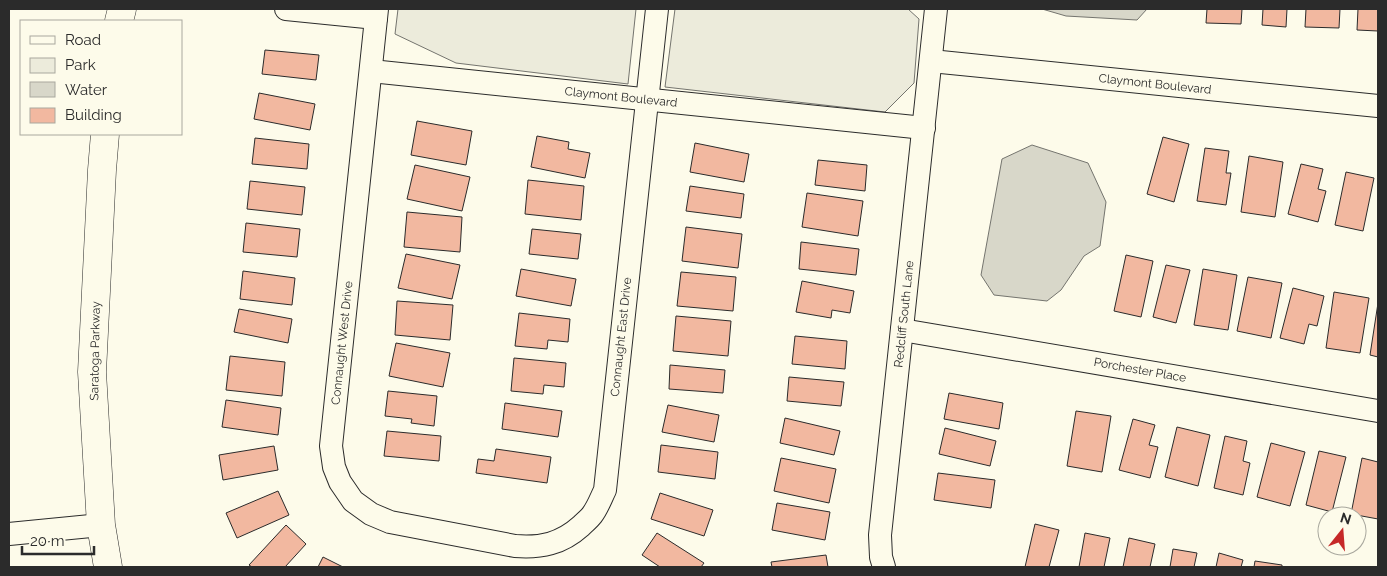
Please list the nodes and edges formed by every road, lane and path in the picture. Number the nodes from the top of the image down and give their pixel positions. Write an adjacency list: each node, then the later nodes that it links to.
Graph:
1 (286, 9): 4 (street)
2 (657, 9): 7 (street, Connaught East Drive)
3 (936, 9): 5 (street, Redcliff South Lane)
4 (377, 14): 6 (street)
5 (931, 61): 8 (street, Claymont Boulevard); 9 (street, Redcliff South Lane)
6 (371, 71): 7 (street, Claymont Boulevard); 15 (street, Connaught West Drive)
7 (648, 100): 9 (street, Claymont Boulevard); 15 (street, Connaught East Drive)
8 (1378, 106)
9 (924, 128): 11 (street, Redcliff South Lane)
10 (105, 135): 13 (street, Saratoga Parkway)
11 (902, 330): 12 (street, Porchester Place); 17 (street, Redcliff South Lane)
12 (1378, 411)
13 (101, 525): 14 (street); 16 (street, Saratoga Parkway)
14 (9, 534)
15 (455, 534)
16 (108, 567)
17 (884, 567)

